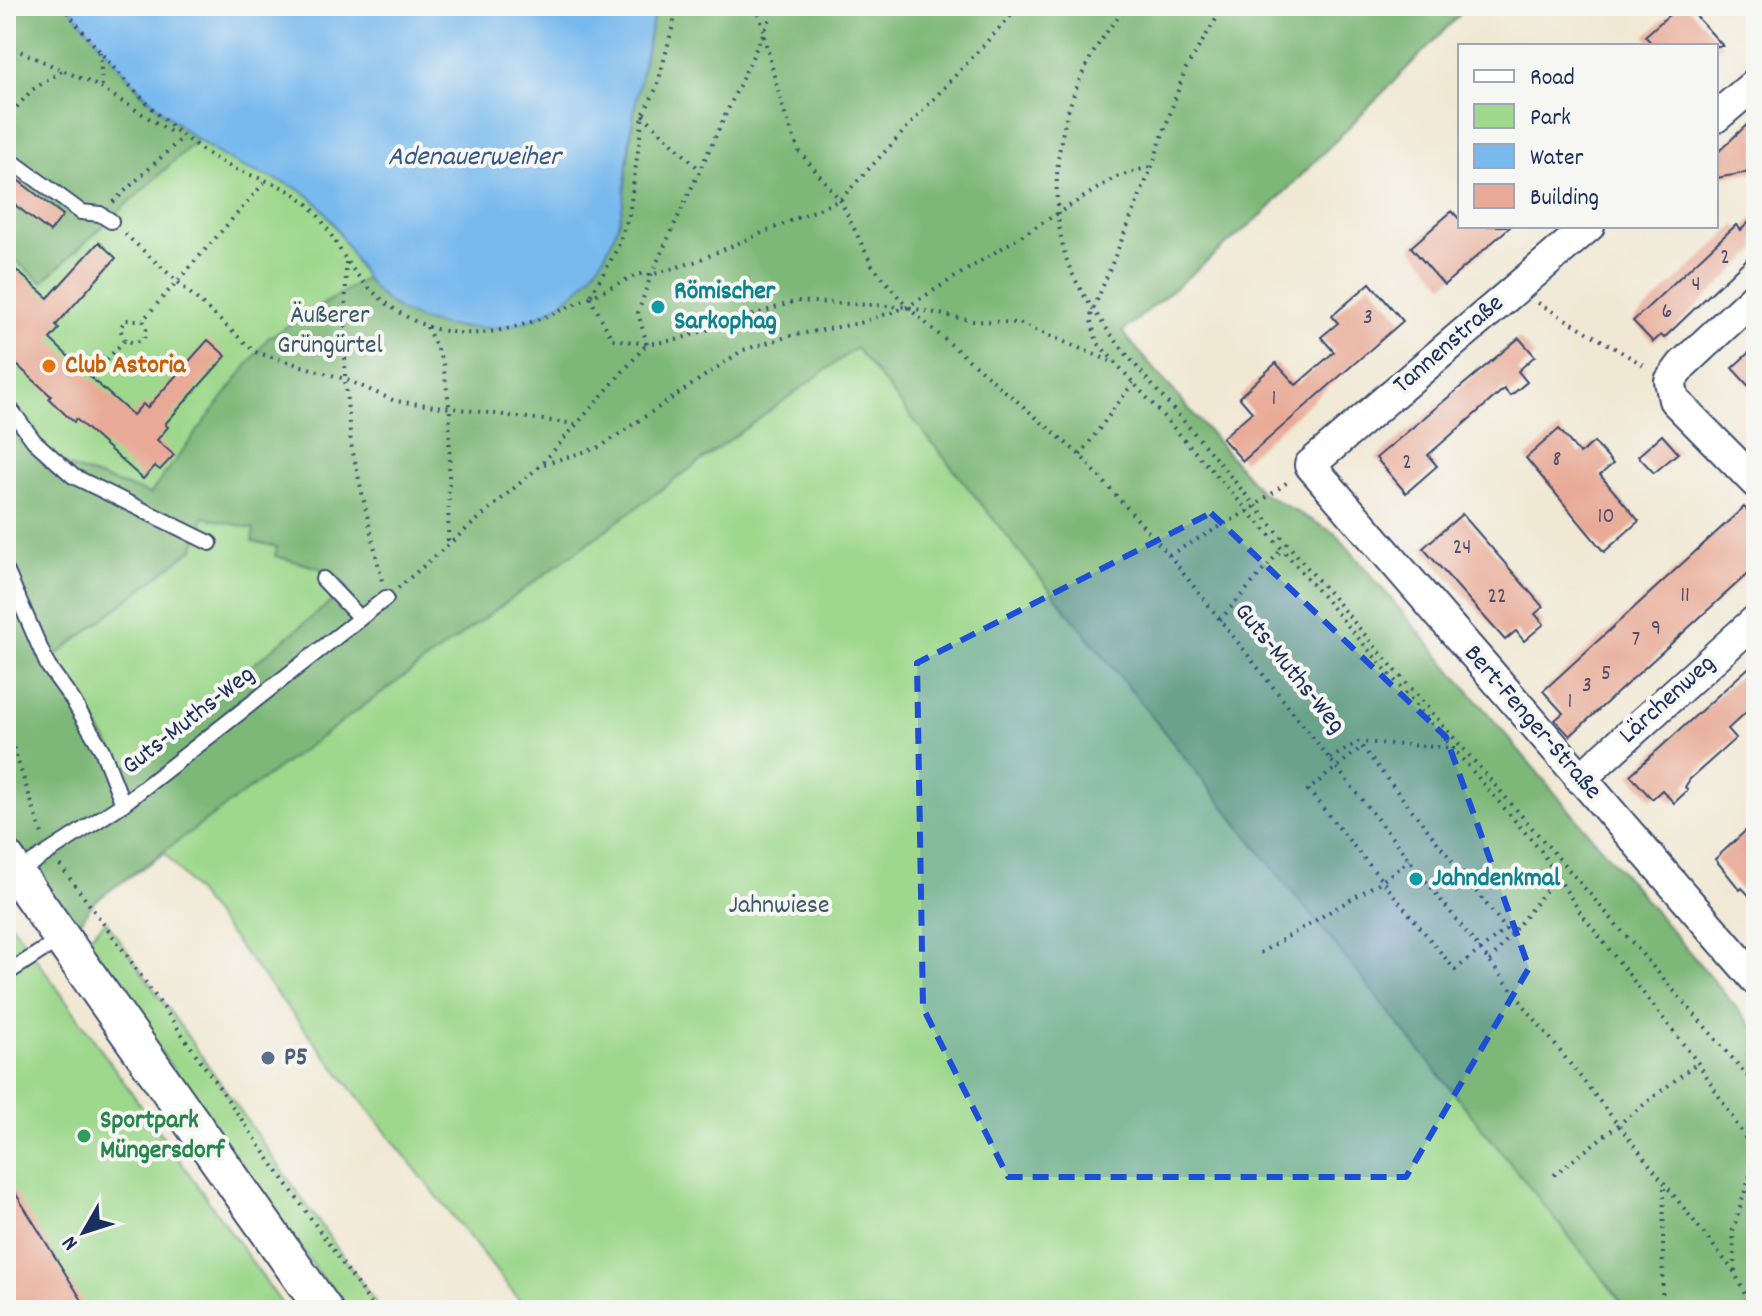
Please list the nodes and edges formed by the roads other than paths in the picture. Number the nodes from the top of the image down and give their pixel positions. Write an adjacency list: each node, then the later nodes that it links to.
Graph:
1 (1756, 83): 2 (street)
2 (1718, 115)
3 (6, 157): 4 (lane)
4 (106, 218)
5 (1587, 228): 8 (street, Tannenstraße)
6 (1756, 296): 9 (street)
7 (6, 403): 10 (lane)
8 (1310, 465): 16 (street, Bert-Fenger-Straße)
9 (1756, 483)
10 (210, 543)
11 (6, 570): 17 (lane)
12 (323, 579): 14 (lane)
13 (386, 598): 14 (lane, Guts-Muths-Weg)
14 (360, 618): 17 (lane, Guts-Muths-Weg)
15 (1756, 620): 16 (street, Lärchenweg)
16 (1580, 779): 21 (street, Bert-Fenger-Straße)
17 (123, 804): 18 (lane, Guts-Muths-Weg)
18 (11, 866): 19 (street)
19 (60, 939): 20 (lane); 22 (street)
20 (6, 974)
21 (1756, 980)
22 (324, 1310)

